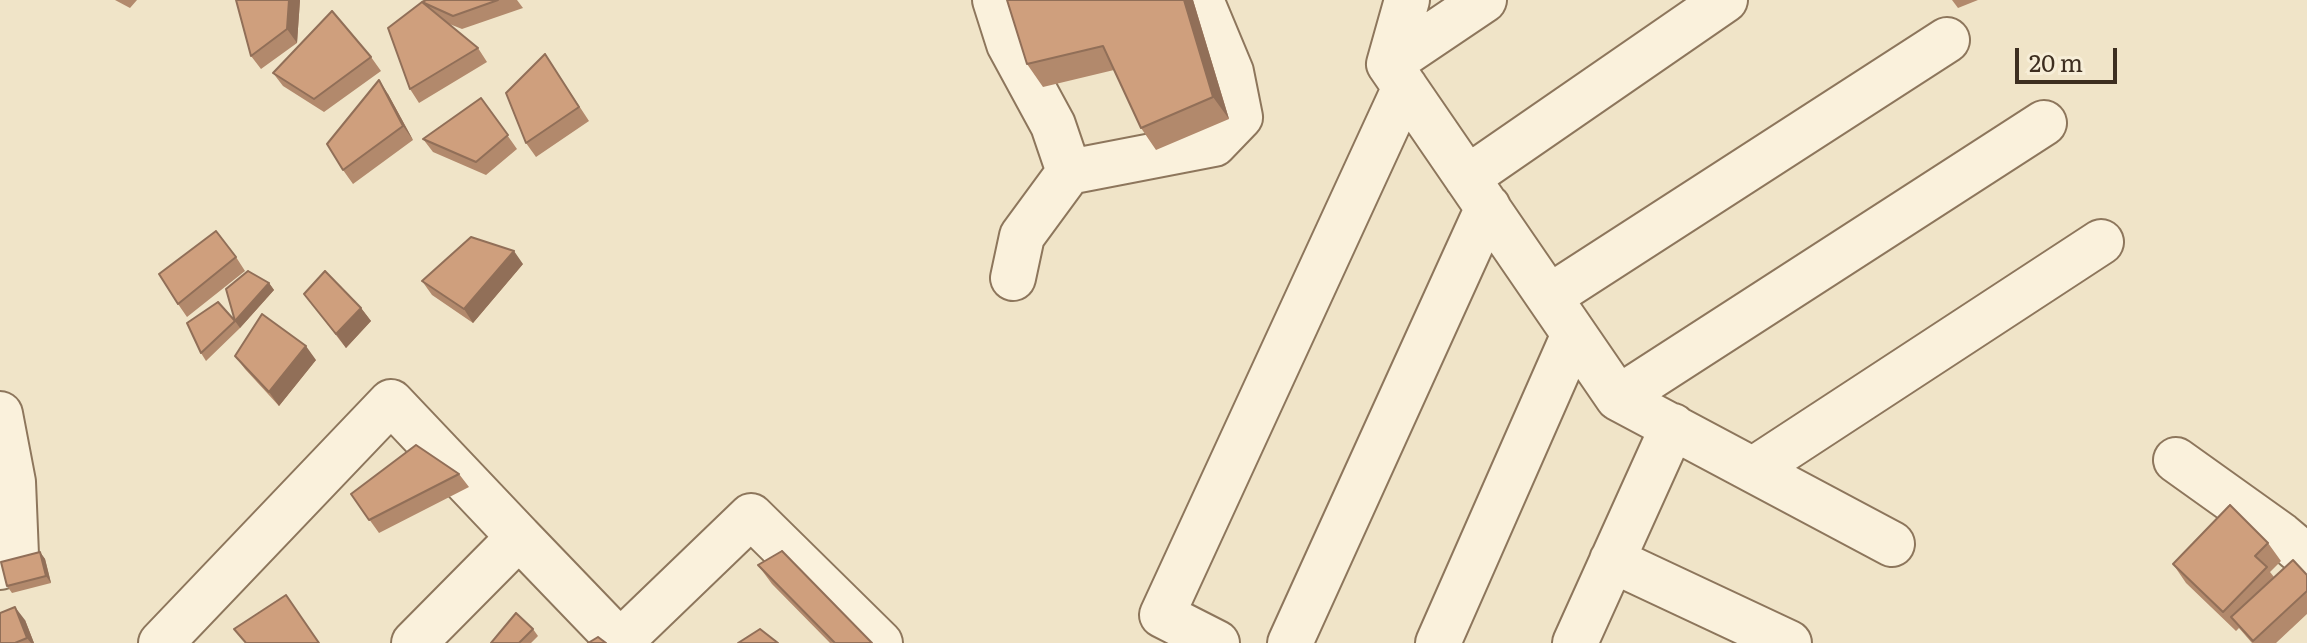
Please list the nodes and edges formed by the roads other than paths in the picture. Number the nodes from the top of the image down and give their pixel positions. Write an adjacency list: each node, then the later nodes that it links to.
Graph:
1 (995, 0): 9 (street)
2 (1201, 0): 9 (street)
3 (1407, 0): 7 (street)
4 (1484, 0): 7 (street)
5 (1725, 0): 10 (street)
6 (1947, 40): 13 (street)
7 (1397, 75): 10 (street); 29 (street)
8 (2044, 123): 15 (street)
9 (1069, 172): 12 (street)
10 (1478, 192): 13 (street); 30 (street)
11 (2101, 242): 19 (street)
12 (1013, 278)
13 (1549, 297): 14 (street)
14 (1574, 334): 15 (street); 31 (street)
15 (1618, 398): 17 (street)
16 (0, 414): 24 (street)
17 (1673, 426): 19 (street); 23 (street)
18 (2176, 460): 22 (street)
19 (1754, 469): 21 (street)
20 (519, 537): 25 (street); 26 (street); 27 (street)
21 (1892, 544)
22 (2307, 557)
23 (1612, 560): 32 (street); 33 (street)
24 (0, 567)
25 (620, 642): 28 (street)
26 (161, 643)
27 (414, 643)
28 (880, 643)
29 (1217, 643)
30 (1290, 643)
31 (1438, 643)
32 (1575, 643)
33 (1789, 643)

